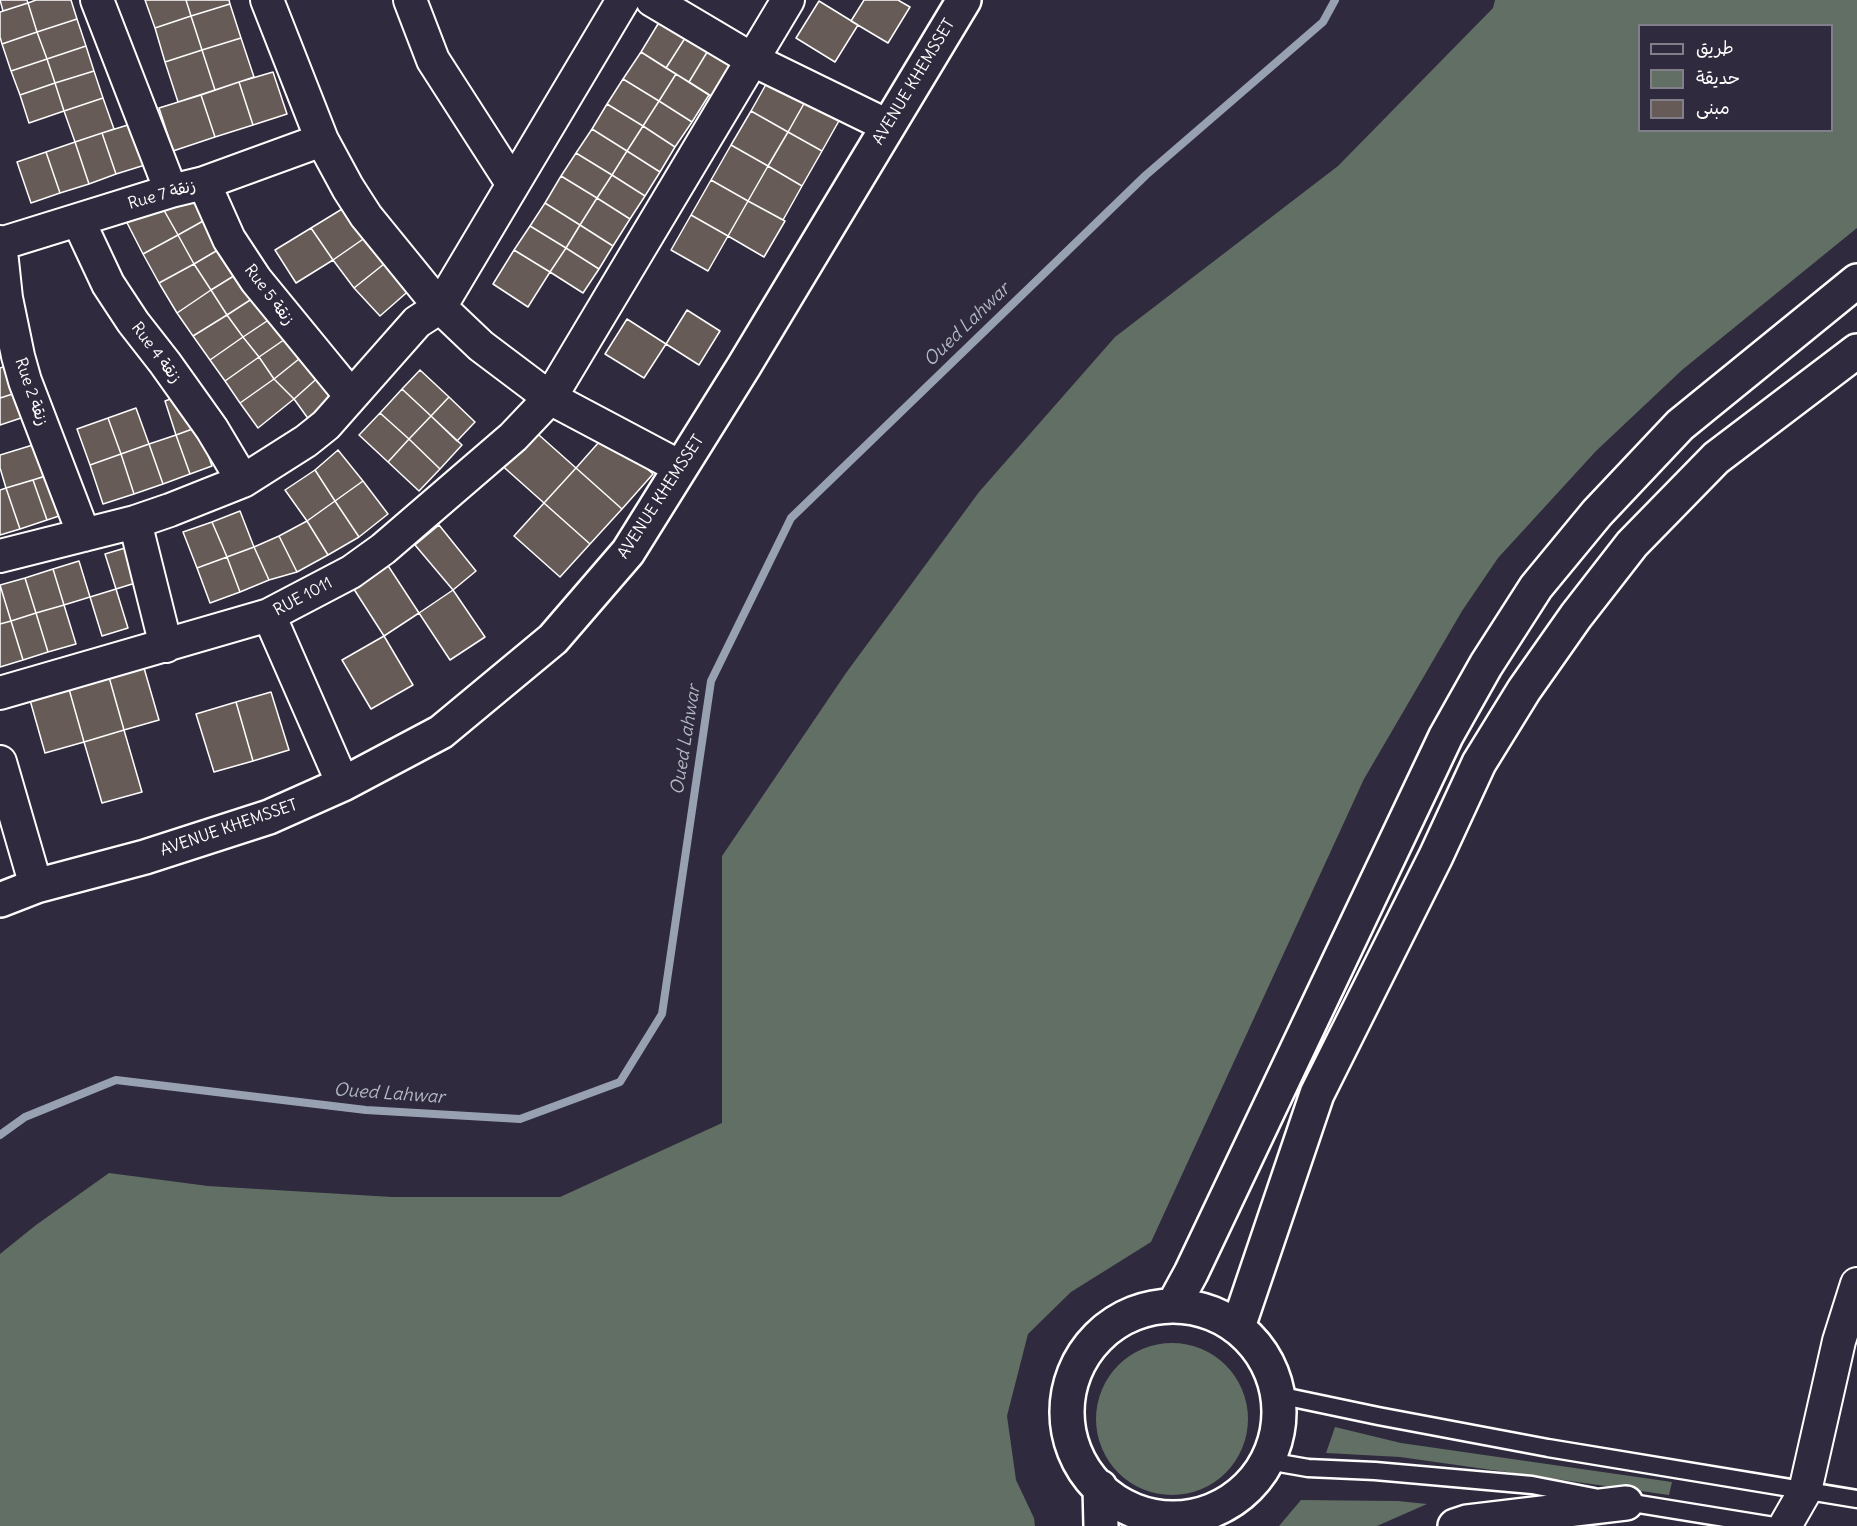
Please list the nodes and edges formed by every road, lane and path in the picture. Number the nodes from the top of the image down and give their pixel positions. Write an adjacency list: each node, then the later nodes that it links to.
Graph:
1 (98, 0): 13 (street)
2 (267, 0): 10 (street)
3 (410, 0): 12 (street)
4 (623, 0): 12 (street)
5 (652, 0): 8 (street)
6 (788, 0): 8 (street, RUE 1011)
7 (964, 0): 9 (street, AVENUE KHEMSSET)
8 (753, 60): 9 (street); 20 (street, RUE 1011)
9 (888, 126): 21 (street, AVENUE KHEMSSET)
10 (322, 140): 11 (street, Rue 7 زنقة); 17 (street)
11 (204, 183): 13 (street, Rue 7 زنقة); 19 (street, Rue 5 زنقة)
12 (512, 183): 17 (street)
13 (171, 191): 14 (street, Rue 7 زنقة)
14 (78, 219): 15 (street, Rue 7 زنقة); 22 (street, Rue 4 زنقة)
15 (0, 243): 24 (street, Rue 2 زنقة)
16 (1857, 281): 34 (street)
17 (440, 307): 19 (street); 20 (street)
18 (1857, 351): 35 (street)
19 (351, 396): 22 (street)
20 (550, 398): 21 (street); 26 (street, RUE 1011)
21 (680, 467): 30 (street, AVENUE KHEMSSET)
22 (243, 481): 23 (street)
23 (135, 522): 24 (street); 27 (street)
24 (84, 535): 25 (street)
25 (0, 556)
26 (269, 615): 27 (street, RUE 1011); 30 (street)
27 (166, 646): 28 (street, RUE 1011)
28 (0, 693)
29 (0, 762): 31 (street)
30 (343, 784): 31 (street, AVENUE KHEMSSET)
31 (36, 886): 32 (street, AVENUE KHEMSSET)
32 (0, 900)
33 (1857, 1284): 39 (street)
34 (1173, 1306): 35 (street); 38 (street)
35 (1238, 1327): 36 (street)
36 (1278, 1395): 37 (street); 39 (lane)
37 (1268, 1461): 41 (lane); 42 (street)
38 (1100, 1487): 42 (street); 43 (street)
39 (1804, 1491): 40 (lane); 46 (street)
40 (1857, 1499)
41 (1626, 1503): 44 (street); 45 (lane)
42 (1200, 1520)
43 (1101, 1526)
44 (1455, 1526)
45 (1774, 1526)
46 (1785, 1526)

